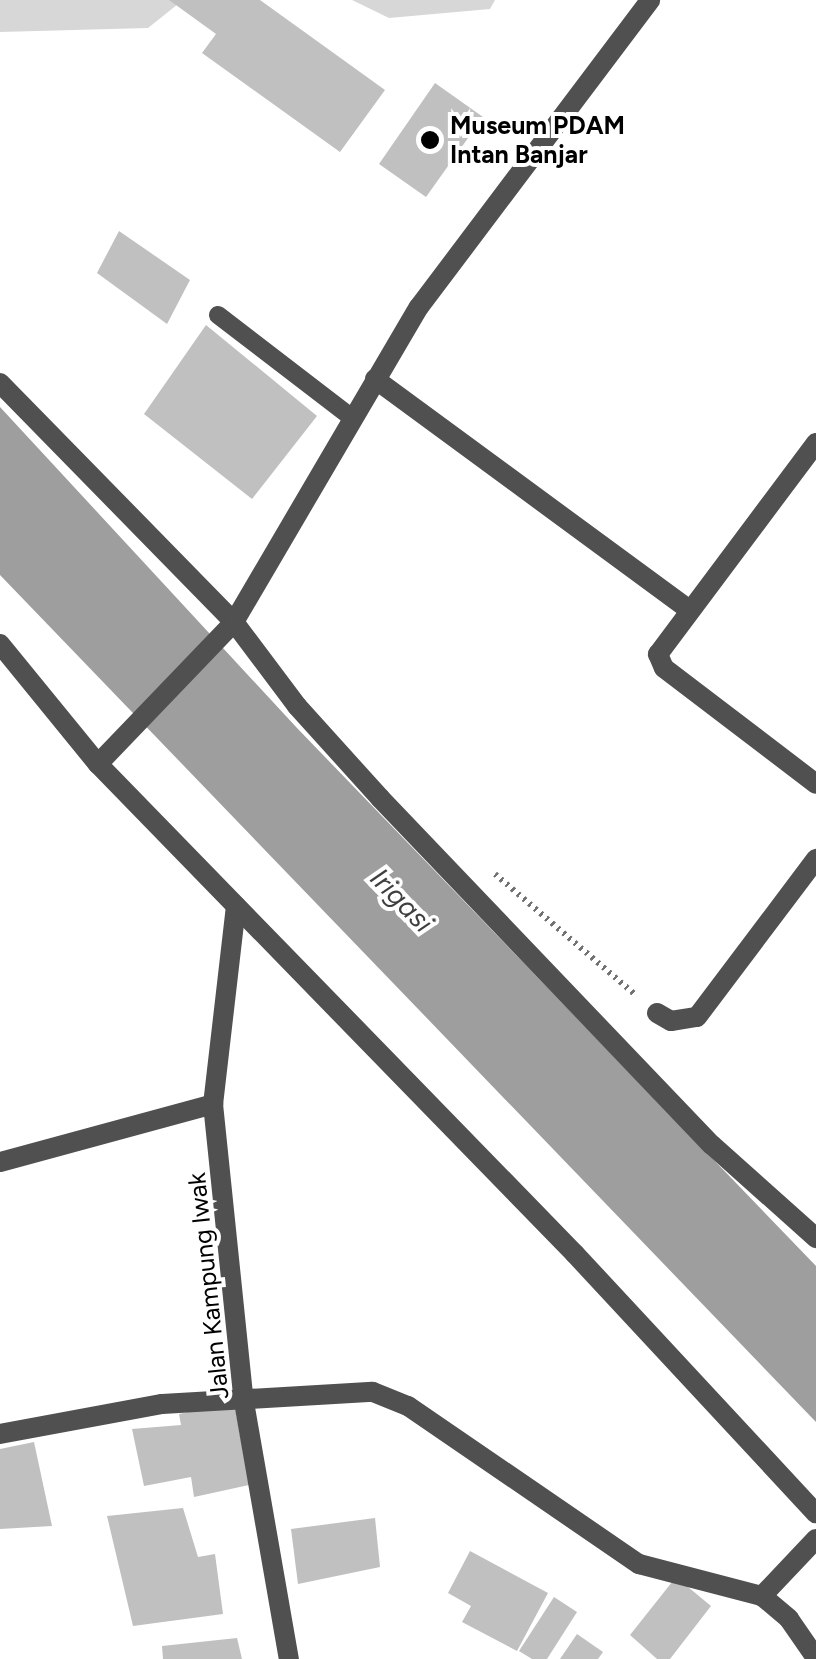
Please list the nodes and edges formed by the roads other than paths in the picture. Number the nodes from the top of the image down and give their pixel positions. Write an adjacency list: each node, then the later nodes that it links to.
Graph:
1 (650, 0): 3 (street)
2 (218, 315): 5 (lane)
3 (375, 380): 5 (street); 7 (street)
4 (0, 384): 8 (street)
5 (352, 418): 8 (street)
6 (816, 444): 7 (street)
7 (687, 608): 11 (street)
8 (234, 622): 10 (street); 17 (street)
9 (0, 644): 10 (street)
10 (98, 764): 13 (street)
11 (816, 784)
12 (816, 860): 14 (street)
13 (236, 906): 15 (street, Jalan Kampung Iwak); 20 (street)
14 (657, 1013)
15 (214, 1104): 16 (street); 18 (street, Jalan Kampung Iwak)
16 (0, 1162)
17 (816, 1238)
18 (244, 1402): 19 (street); 22 (street); 24 (street, Jalan Kampung Iwak)
19 (0, 1434)
20 (816, 1513)
21 (816, 1539): 22 (street)
22 (762, 1596): 23 (street)
23 (816, 1658)
24 (289, 1659)

